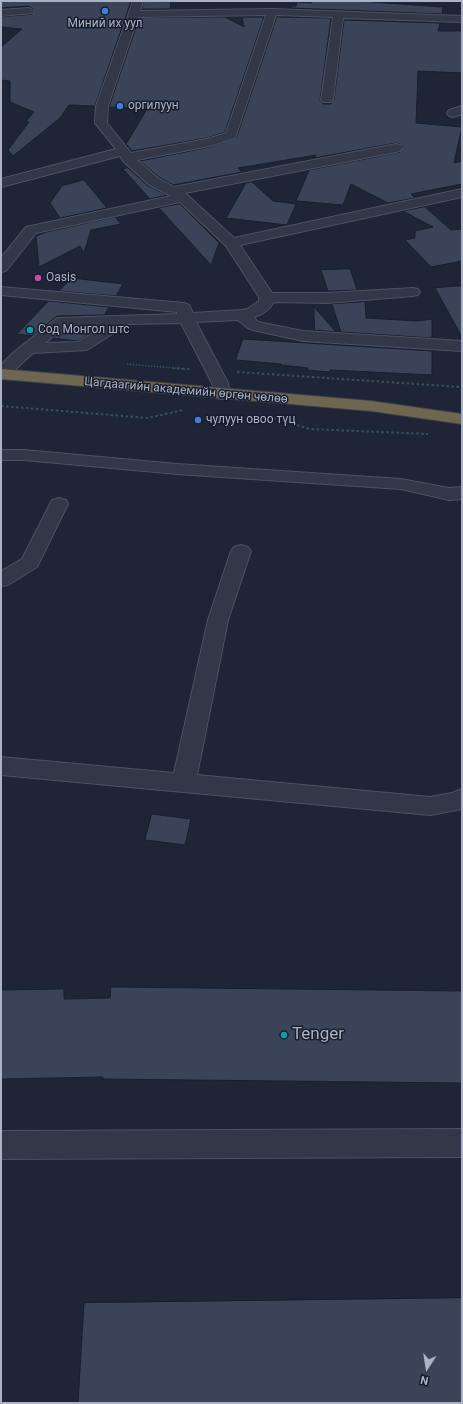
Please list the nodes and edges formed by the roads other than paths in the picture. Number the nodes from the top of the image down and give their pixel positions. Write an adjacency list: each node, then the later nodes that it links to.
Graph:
1 (138, 1): 5 (street)
2 (30, 11): 4 (street)
3 (272, 12): 5 (street); 6 (street); 10 (street)
4 (1, 13)
5 (133, 14): 10 (street)
6 (338, 15): 7 (street); 8 (street)
7 (462, 19)
8 (327, 100)
9 (396, 148): 13 (street)
10 (125, 154): 11 (street); 13 (street)
11 (1, 182)
12 (462, 193): 14 (street)
13 (178, 194): 14 (street); 15 (street)
14 (231, 243): 18 (street)
15 (1, 268)
16 (1, 291): 20 (street)
17 (413, 292): 18 (street)
18 (268, 297): 19 (street)
19 (242, 315): 20 (street); 22 (street)
20 (186, 318): 21 (street); 25 (street)
21 (125, 320): 23 (street); 23 (street)
22 (462, 346)
23 (30, 348): 24 (street)
24 (1, 374): 25 (highway, Цагдаагийн академийн өргөн чөлөө)
25 (222, 394): 26 (highway, Цагдаагийн академийн өргөн чөлөө)
26 (461, 417)
27 (1, 442): 28 (street)
28 (24, 455): 29 (street); 30 (street)
29 (1, 456)
30 (462, 493)
31 (59, 504): 33 (street)
32 (241, 551): 35 (street)
33 (1, 580)
34 (1, 766): 35 (street)
35 (184, 783): 36 (street)
36 (462, 798)
37 (462, 1143): 38 (street)
38 (1, 1145)

